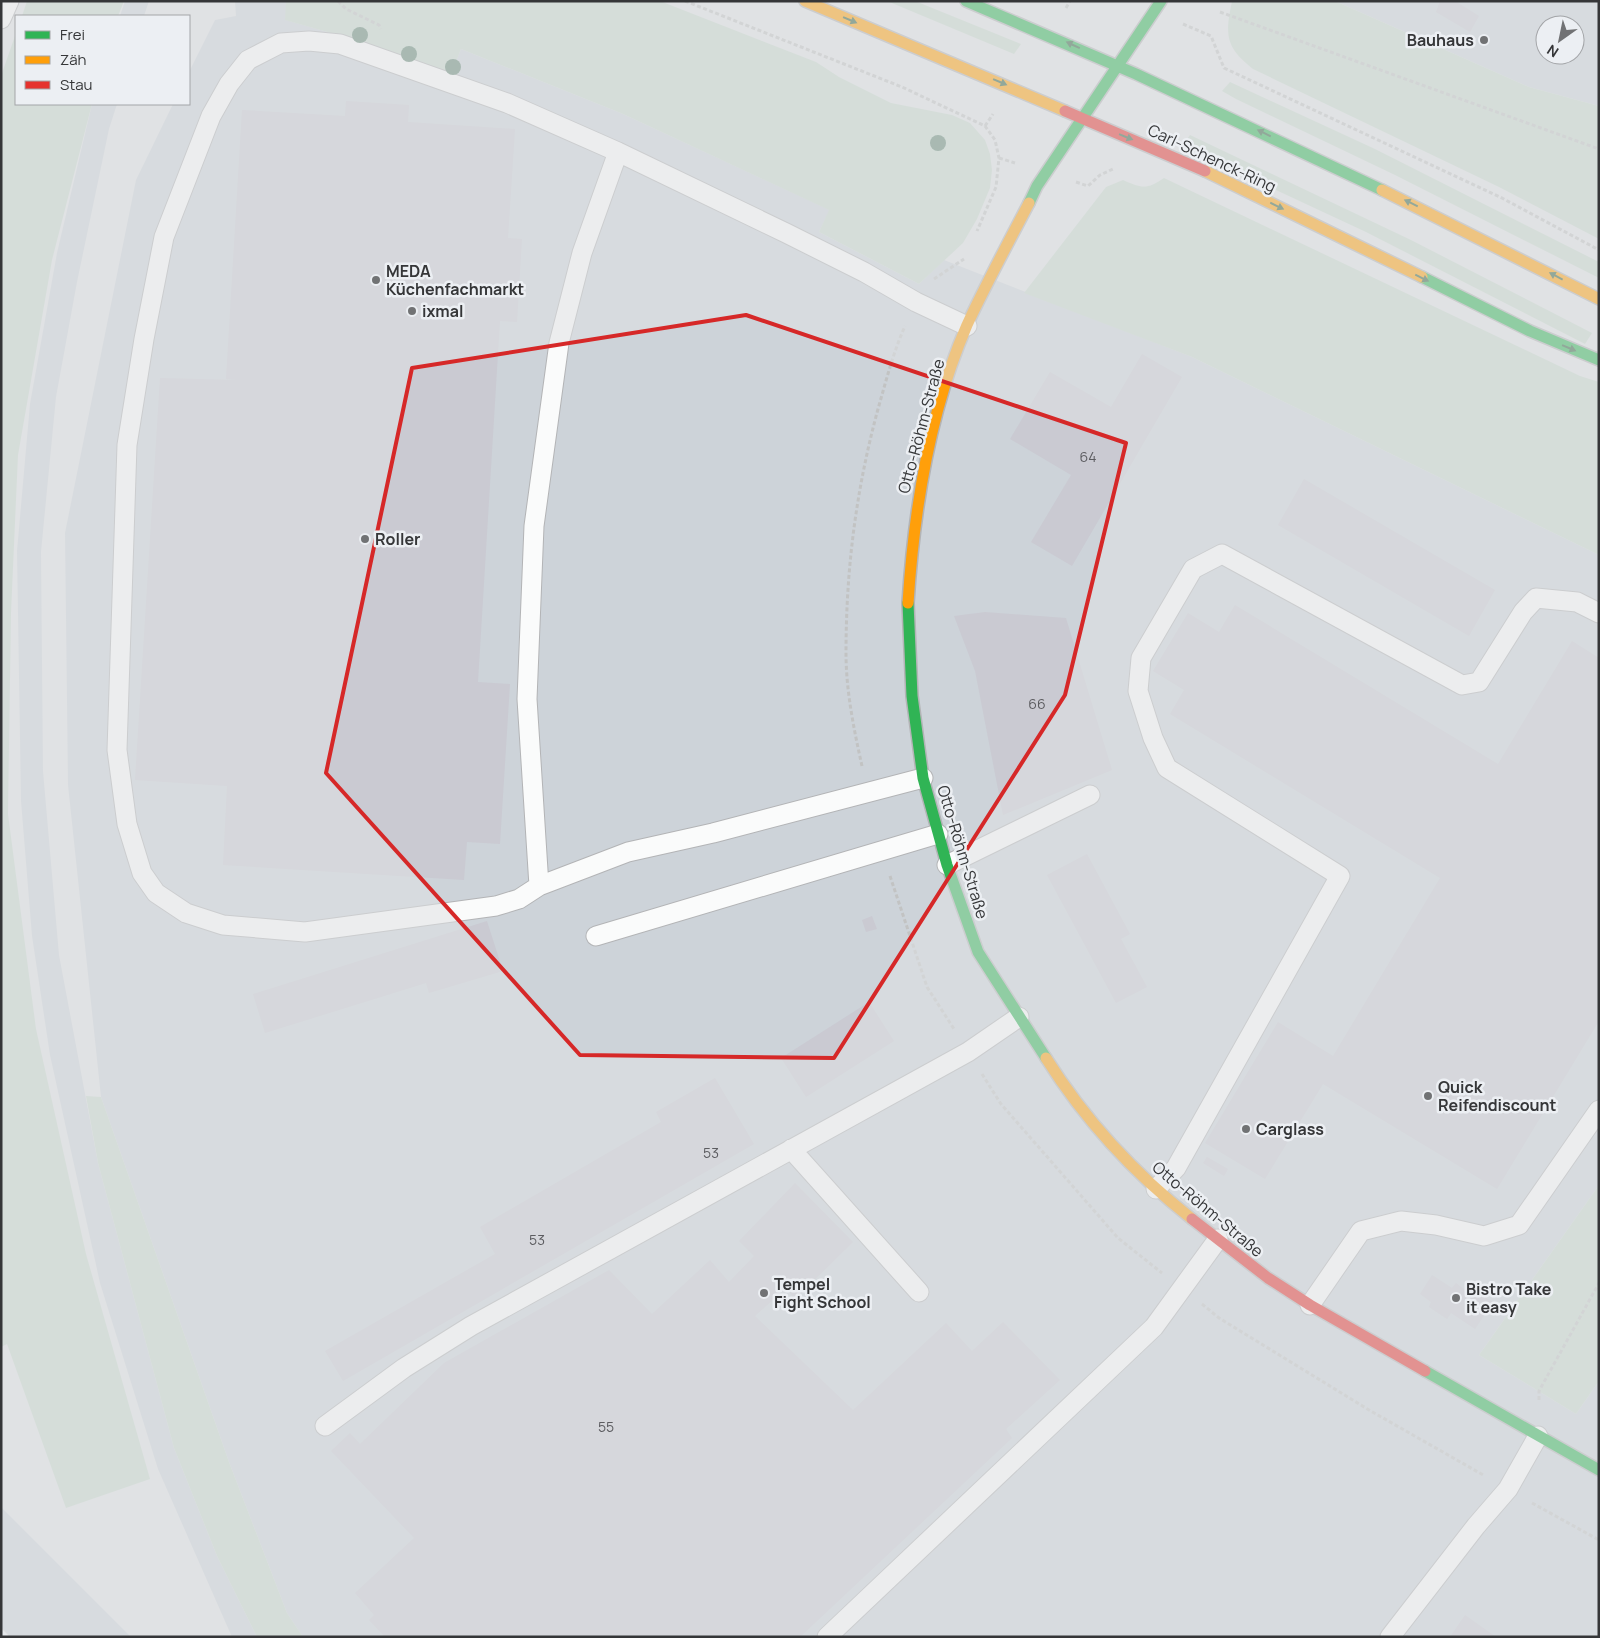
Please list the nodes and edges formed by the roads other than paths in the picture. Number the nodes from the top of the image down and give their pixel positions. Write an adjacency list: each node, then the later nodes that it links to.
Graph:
1 (9, 1): 5 (lane)
2 (805, 1): 7 (street, Carl-Schenck-Ring, one-way to 7)
3 (966, 1): 6 (street, one-way to 3)
4 (1161, 1): 6 (street, Otto-Röhm-Straße)
5 (1, 19)
6 (1117, 65): 7 (street, Otto-Röhm-Straße); 9 (street, one-way to 6)
7 (1080, 119): 10 (street, Otto-Röhm-Straße); 11 (street, Carl-Schenck-Ring, one-way to 11)
8 (618, 152): 10 (lane); 17 (lane); 17 (lane)
9 (1599, 299)
10 (967, 326): 13 (street, Otto-Röhm-Straße)
11 (1599, 360)
12 (1599, 613): 22 (lane)
13 (923, 778): 15 (street, Otto-Röhm-Straße); 17 (lane)
14 (1090, 795): 16 (lane)
15 (938, 834): 16 (street, Otto-Röhm-Straße); 18 (lane)
16 (947, 865): 19 (street, Otto-Röhm-Straße)
17 (539, 886)
18 (596, 936)
19 (1019, 1017): 21 (lane); 22 (street, Otto-Röhm-Straße)
20 (1599, 1110): 25 (lane)
21 (791, 1149): 24 (lane); 26 (lane)
22 (1156, 1189): 23 (street, Otto-Röhm-Straße)
23 (1218, 1239): 25 (street, Otto-Röhm-Straße); 29 (lane)
24 (919, 1292)
25 (1310, 1305): 27 (street, Otto-Röhm-Straße)
26 (325, 1426)
27 (1538, 1436): 28 (street, Otto-Röhm-Straße); 30 (lane)
28 (1599, 1470)
29 (828, 1637)
30 (1390, 1637)

